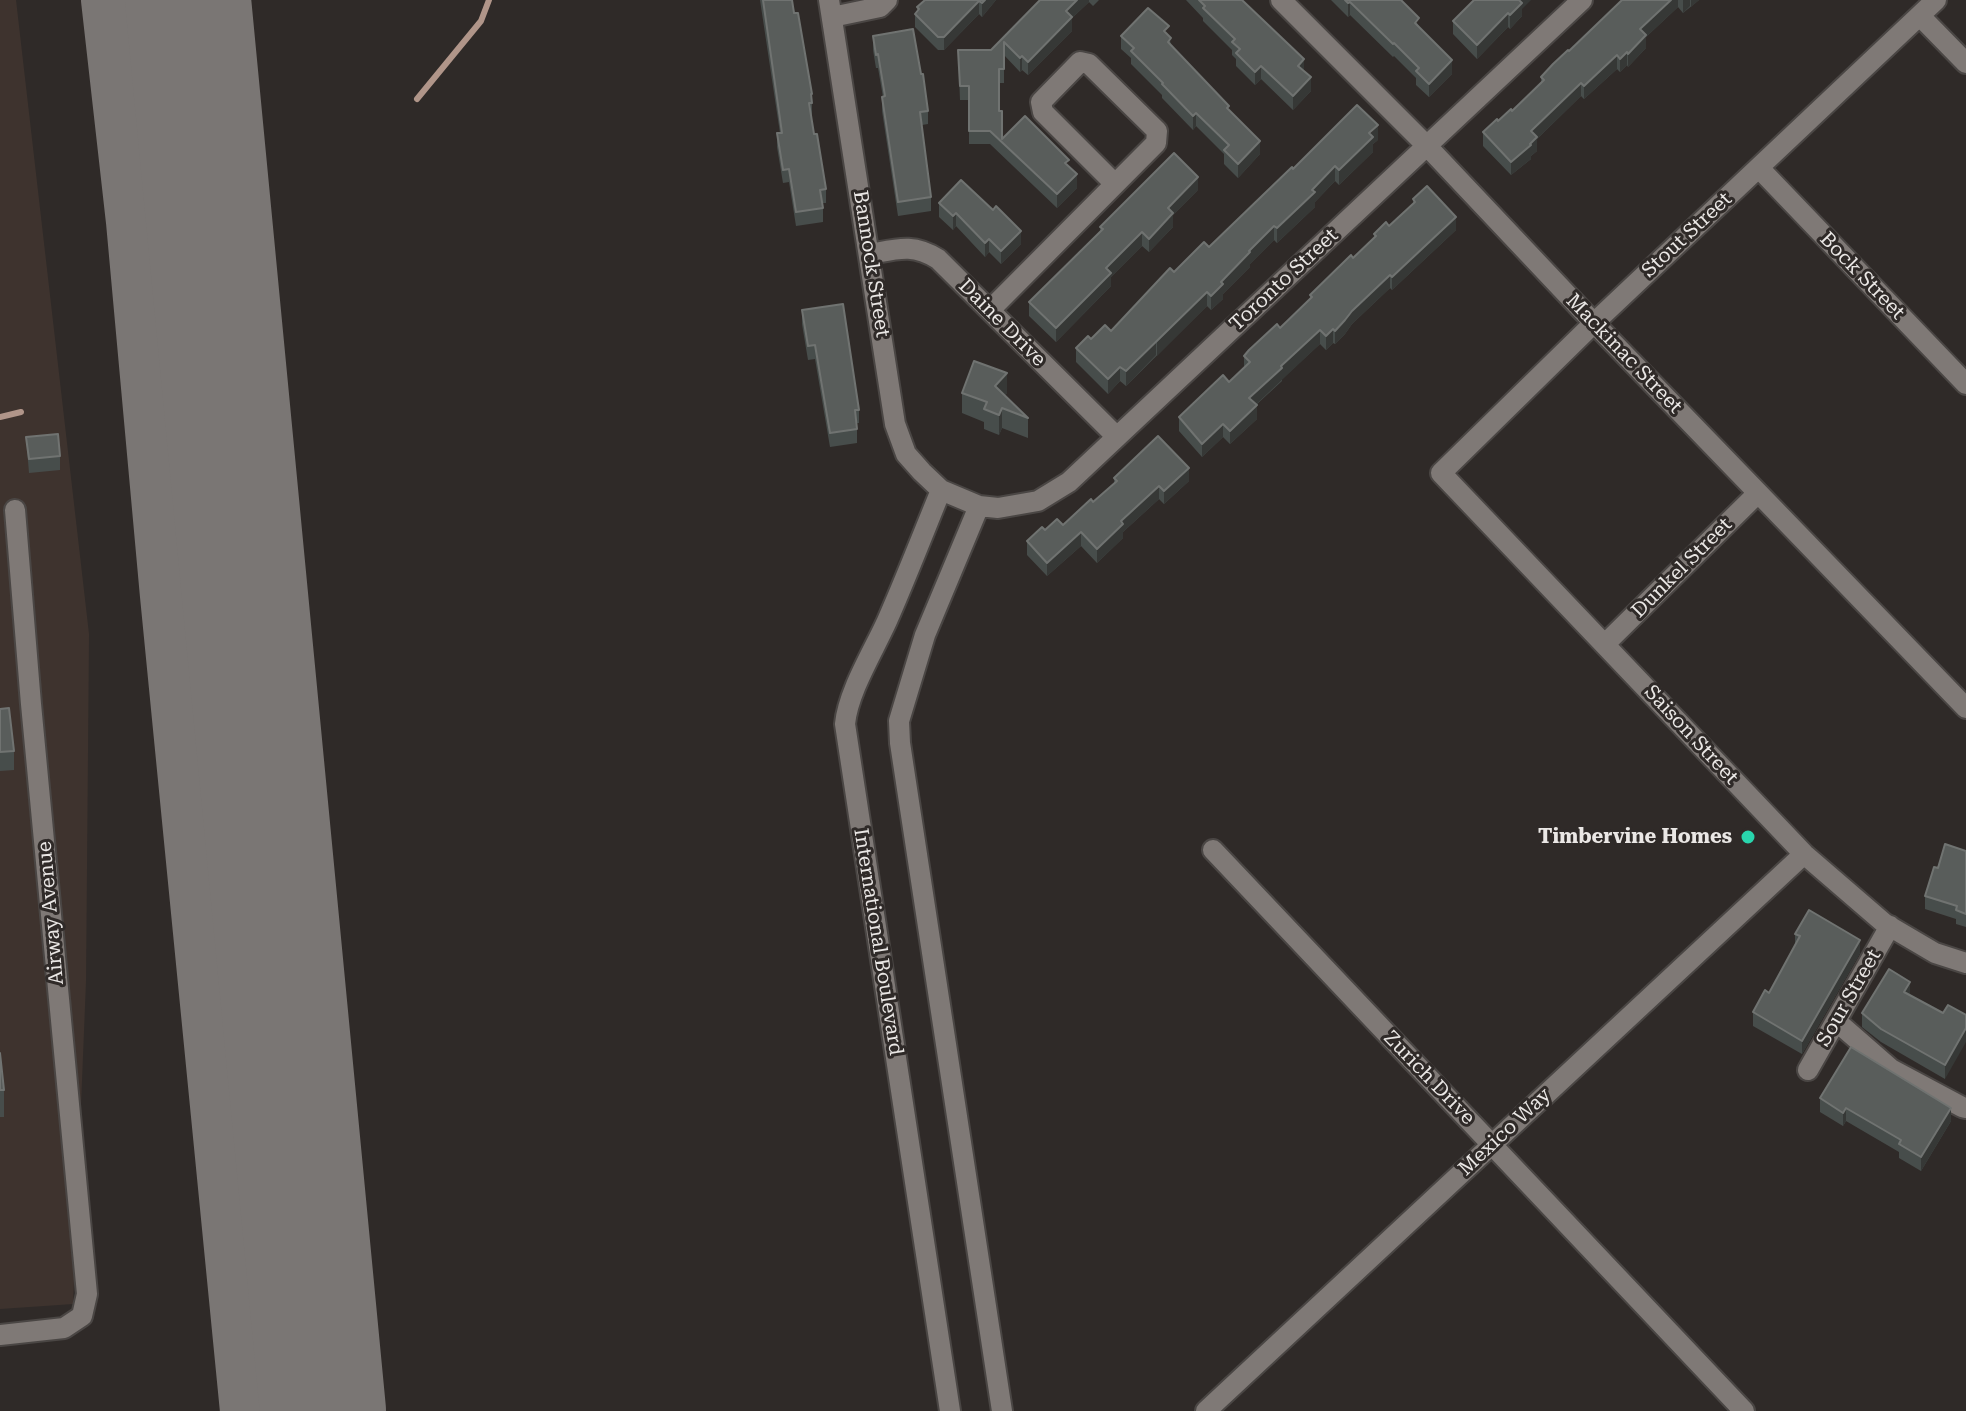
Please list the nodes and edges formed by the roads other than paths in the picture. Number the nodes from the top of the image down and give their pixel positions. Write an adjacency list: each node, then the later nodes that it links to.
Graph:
1 (887, 0): 5 (street)
2 (1281, 0): 8 (street, Mackinac Street)
3 (1582, 0): 8 (street, Toronto Street)
4 (1936, 0): 6 (street, Stout Street)
5 (831, 8): 11 (street, Bannock Street)
6 (1920, 16): 7 (street); 9 (street, Stout Street)
7 (1966, 63)
8 (1427, 146): 13 (street, Mackinac Street); 15 (street, Toronto Street)
9 (1759, 168): 13 (street, Stout Street); 14 (street, Bock Street)
10 (1115, 184): 10 (street); 12 (street)
11 (870, 254): 12 (street, Daine Drive); 17 (street, Bannock Street)
12 (990, 310): 15 (street, Daine Drive)
13 (1594, 323): 16 (street, Stout Street); 18 (street, Mackinac Street)
14 (1966, 384)
15 (1117, 437): 19 (street, Toronto Street)
16 (1441, 473): 21 (street, Saison Street)
17 (941, 490): 19 (street, Bannock Street); 32 (street, International Boulevard)
18 (1758, 493): 21 (street, Dunkel Street); 22 (street, Mackinac Street)
19 (970, 503): 33 (street)
20 (15, 510): 31 (street, Airway Avenue)
21 (1605, 644): 24 (street, Saison Street)
22 (1966, 708)
23 (1213, 850): 30 (street, Zurich Drive)
24 (1804, 854): 25 (street, Saison Street); 30 (street, Mexico Way)
25 (1890, 926): 26 (street, Saison Street); 27 (street, Sour Street)
26 (1966, 963)
27 (1836, 1021): 28 (street, Sour Street); 29 (street)
28 (1808, 1070)
29 (1966, 1108)
30 (1492, 1144): 34 (street, Mexico Way); 35 (street, Zurich Drive)
31 (0, 1335)
32 (950, 1411)
33 (1002, 1411)
34 (1206, 1411)
35 (1744, 1411)

